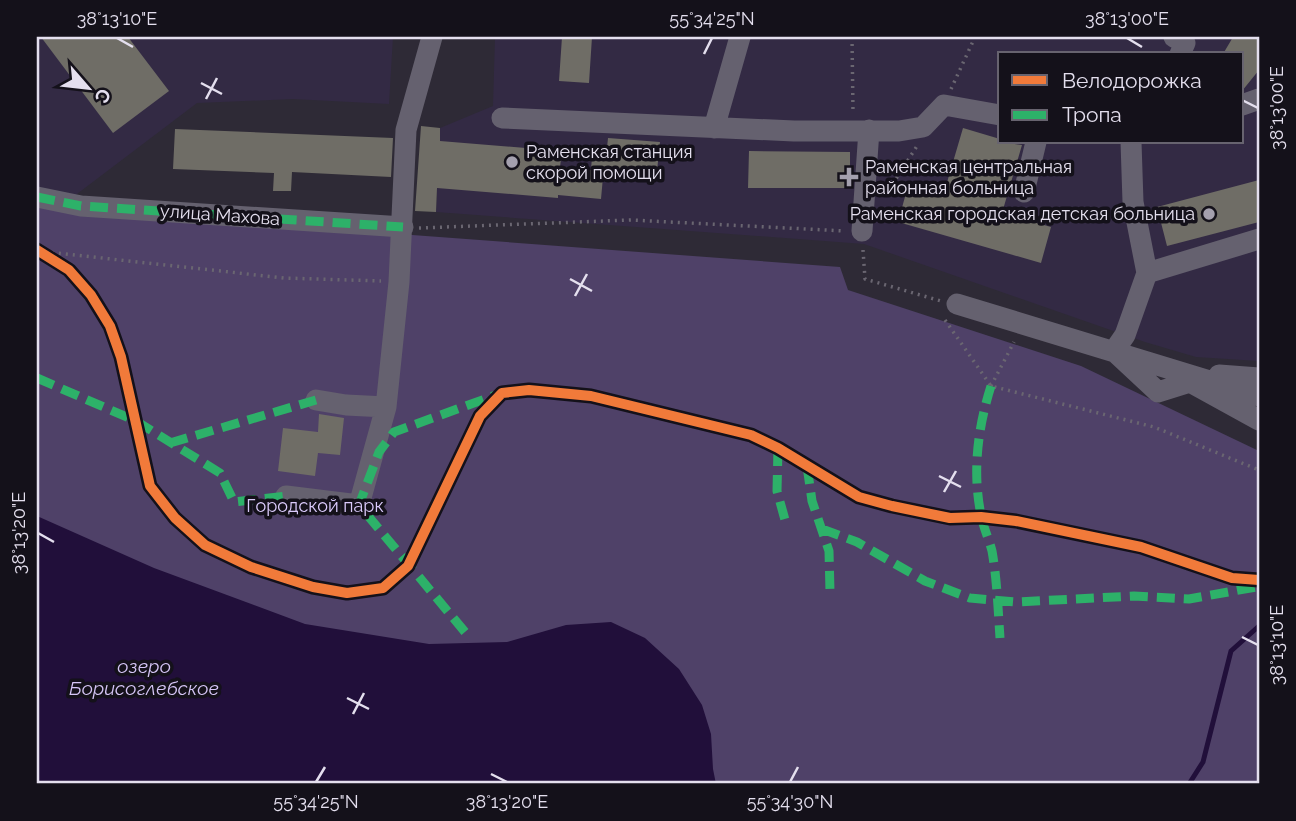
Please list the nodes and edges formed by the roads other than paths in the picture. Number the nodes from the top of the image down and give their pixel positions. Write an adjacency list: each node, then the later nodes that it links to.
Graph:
1 (432, 37): 13 (street)
2 (740, 37): 7 (street)
3 (1174, 37): 4 (street)
4 (1181, 52)
5 (998, 115): 8 (street)
6 (502, 118): 7 (street)
7 (714, 128): 8 (street)
8 (861, 130): 14 (street)
9 (1036, 144): 11 (street)
10 (1131, 144): 16 (street)
11 (1024, 192)
12 (37, 197): 13 (street, улица Махова)
13 (403, 227): 23 (street)
14 (862, 232)
15 (1259, 239): 16 (street)
16 (1147, 273): 18 (street)
17 (946, 311): 18 (street)
18 (1114, 351): 19 (street); 24 (street)
19 (1182, 372): 20 (street); 21 (street)
20 (1259, 378)
21 (1259, 396)
22 (316, 400): 23 (street)
23 (386, 407): 25 (street)
24 (1259, 420)
25 (286, 496)

